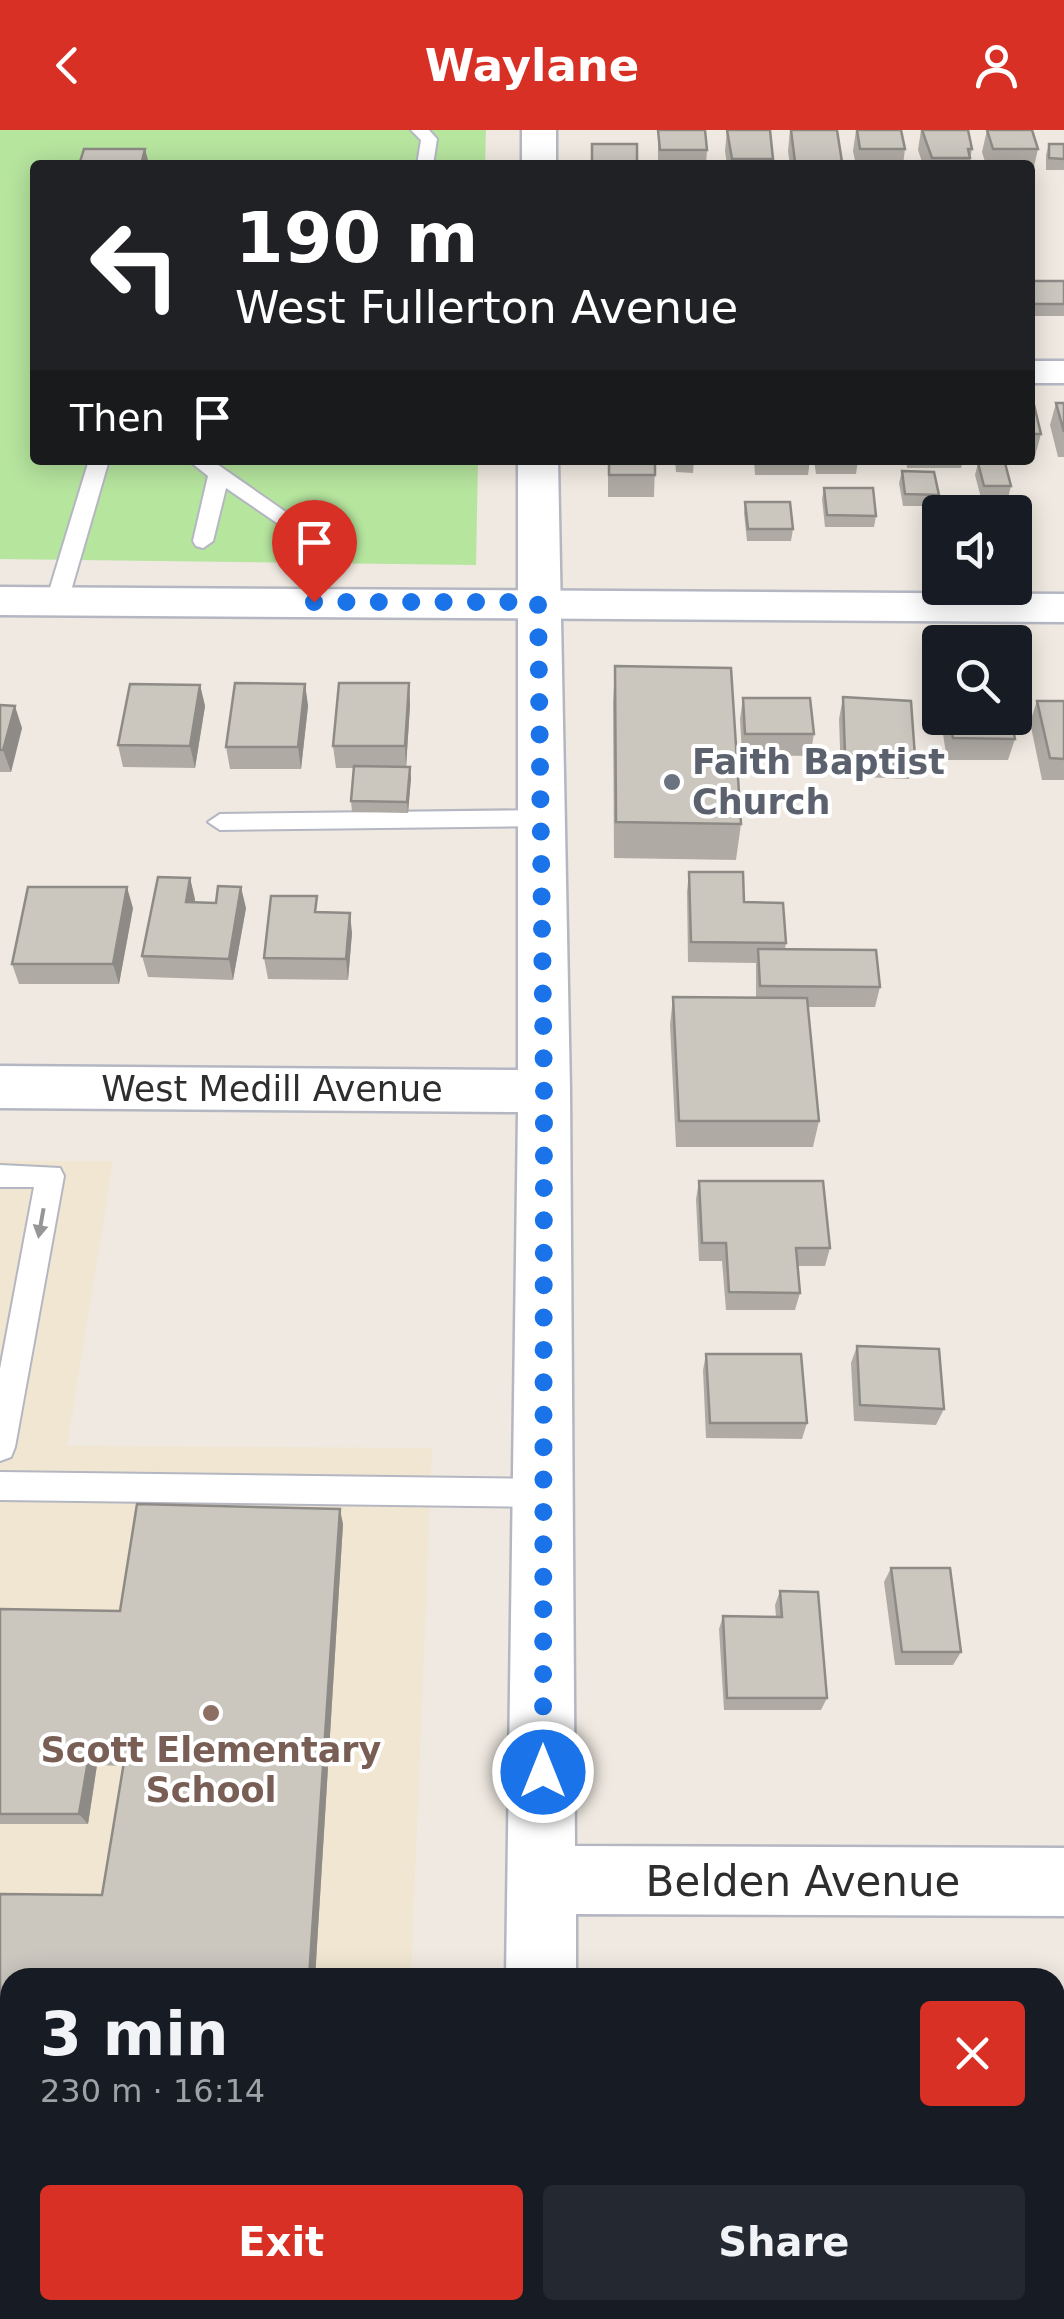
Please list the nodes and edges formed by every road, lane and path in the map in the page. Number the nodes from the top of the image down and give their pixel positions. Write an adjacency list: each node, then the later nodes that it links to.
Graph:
1 (419, 130): 3 (lane)
2 (539, 130): 4 (street)
3 (427, 160)
4 (539, 160)
5 (1035, 372): 6 (street)
6 (1064, 372)
7 (98, 465): 14 (lane)
8 (206, 465): 10 (lane)
9 (538, 465): 15 (street)
10 (219, 474): 11 (lane); 12 (lane)
11 (316, 540)
12 (203, 541)
13 (0, 601): 14 (street)
14 (57, 601): 15 (street)
15 (538, 602): 16 (street); 17 (street)
16 (1064, 608)
17 (540, 818): 18 (lane); 20 (street)
18 (220, 822)
19 (0, 1088): 20 (street, West Medill Avenue)
20 (544, 1091): 24 (street)
21 (0, 1176): 22 (lane, one-way to 22)
22 (0, 1447)
23 (0, 1486): 24 (lane)
24 (542, 1493): 25 (street)
25 (542, 1880): 26 (street, Belden Avenue); 27 (street)
26 (1064, 1882)
27 (542, 1968)

